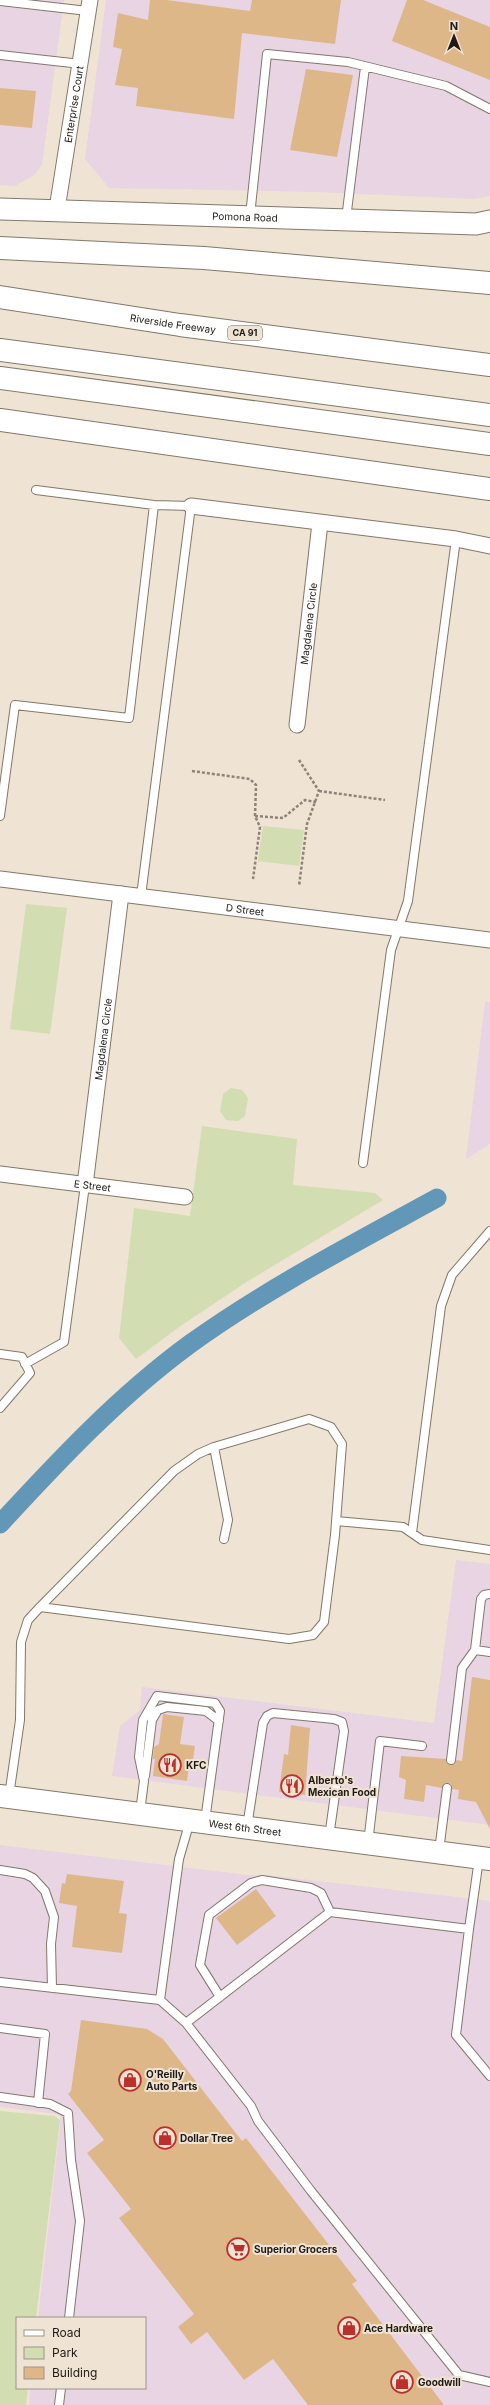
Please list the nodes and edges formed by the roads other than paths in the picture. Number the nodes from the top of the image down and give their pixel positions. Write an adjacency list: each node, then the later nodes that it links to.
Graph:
1 (0, 1): 2 (lane)
2 (89, 5): 4 (street, Enterprise Court)
3 (0, 55): 4 (lane)
4 (81, 64): 8 (street, Enterprise Court)
5 (365, 67): 6 (lane); 9 (lane); 10 (lane)
6 (490, 109)
7 (0, 209): 8 (main road, Pomona Road)
8 (57, 210): 9 (main road, Pomona Road)
9 (250, 216): 10 (main road, Pomona Road)
10 (346, 220): 11 (main road, Pomona Road)
11 (490, 221)
12 (0, 248): 13 (main road)
13 (490, 283)
14 (0, 297): 16 (main road, Riverside Freeway / CA 91)
15 (0, 350): 18 (main road)
16 (490, 365)
17 (0, 378): 20 (main road)
18 (490, 415)
19 (0, 420): 21 (main road)
20 (490, 444)
21 (490, 489)
22 (36, 490): 23 (lane)
23 (154, 505): 24 (lane); 29 (lane)
24 (191, 506): 25 (street); 32 (lane)
25 (320, 523): 26 (street); 28 (street, Magdalena Circle)
26 (456, 539): 27 (street); 33 (lane)
27 (490, 546)
28 (297, 725)
29 (0, 816)
30 (0, 879): 31 (street, D Street)
31 (121, 894): 32 (street, D Street); 37 (street, Magdalena Circle)
32 (141, 896): 33 (street, D Street)
33 (398, 928): 34 (street, D Street); 35 (lane)
34 (490, 940)
35 (363, 1163)
36 (0, 1174): 37 (street, E Street)
37 (85, 1185): 38 (street, E Street); 41 (lane)
38 (185, 1197)
39 (490, 1232): 45 (lane)
40 (0, 1354): 41 (lane)
41 (25, 1364): 42 (lane)
42 (0, 1408)
43 (214, 1447): 44 (lane); 46 (lane); 49 (lane)
44 (336, 1521): 45 (lane); 49 (lane)
45 (412, 1533): 47 (lane)
46 (224, 1539)
47 (490, 1550)
48 (490, 1594): 50 (lane)
49 (40, 1607): 57 (lane)
50 (475, 1650): 51 (lane); 54 (lane)
51 (490, 1652)
52 (219, 1721): 55 (lane); 55 (lane); 59 (lane)
53 (422, 1746): 62 (lane)
54 (451, 1760)
55 (144, 1781): 58 (lane)
56 (447, 1788): 63 (lane)
57 (5, 1796): 58 (main road, West 6th Street)
58 (140, 1813): 59 (main road, West 6th Street)
59 (198, 1821): 60 (main road, West 6th Street); 71 (lane)
60 (247, 1827): 61 (main road, West 6th Street); 61 (lane)
61 (329, 1838): 62 (main road, West 6th Street)
62 (368, 1843): 63 (main road, West 6th Street)
63 (439, 1852): 64 (main road, West 6th Street)
64 (484, 1859): 67 (lane)
65 (0, 1870): 69 (lane)
66 (330, 1912): 67 (lane); 70 (lane); 70 (lane)
67 (469, 1929): 74 (lane)
68 (0, 1982): 69 (lane)
69 (52, 1988): 71 (lane)
70 (220, 1997): 72 (lane)
71 (160, 2000): 72 (lane)
72 (186, 2023): 78 (lane)
73 (0, 2028): 76 (lane)
74 (490, 2076)
75 (0, 2097): 76 (lane)
76 (38, 2102): 77 (lane)
77 (69, 2317)
78 (490, 2382)
79 (61, 2389): 80 (lane)
80 (59, 2405)

